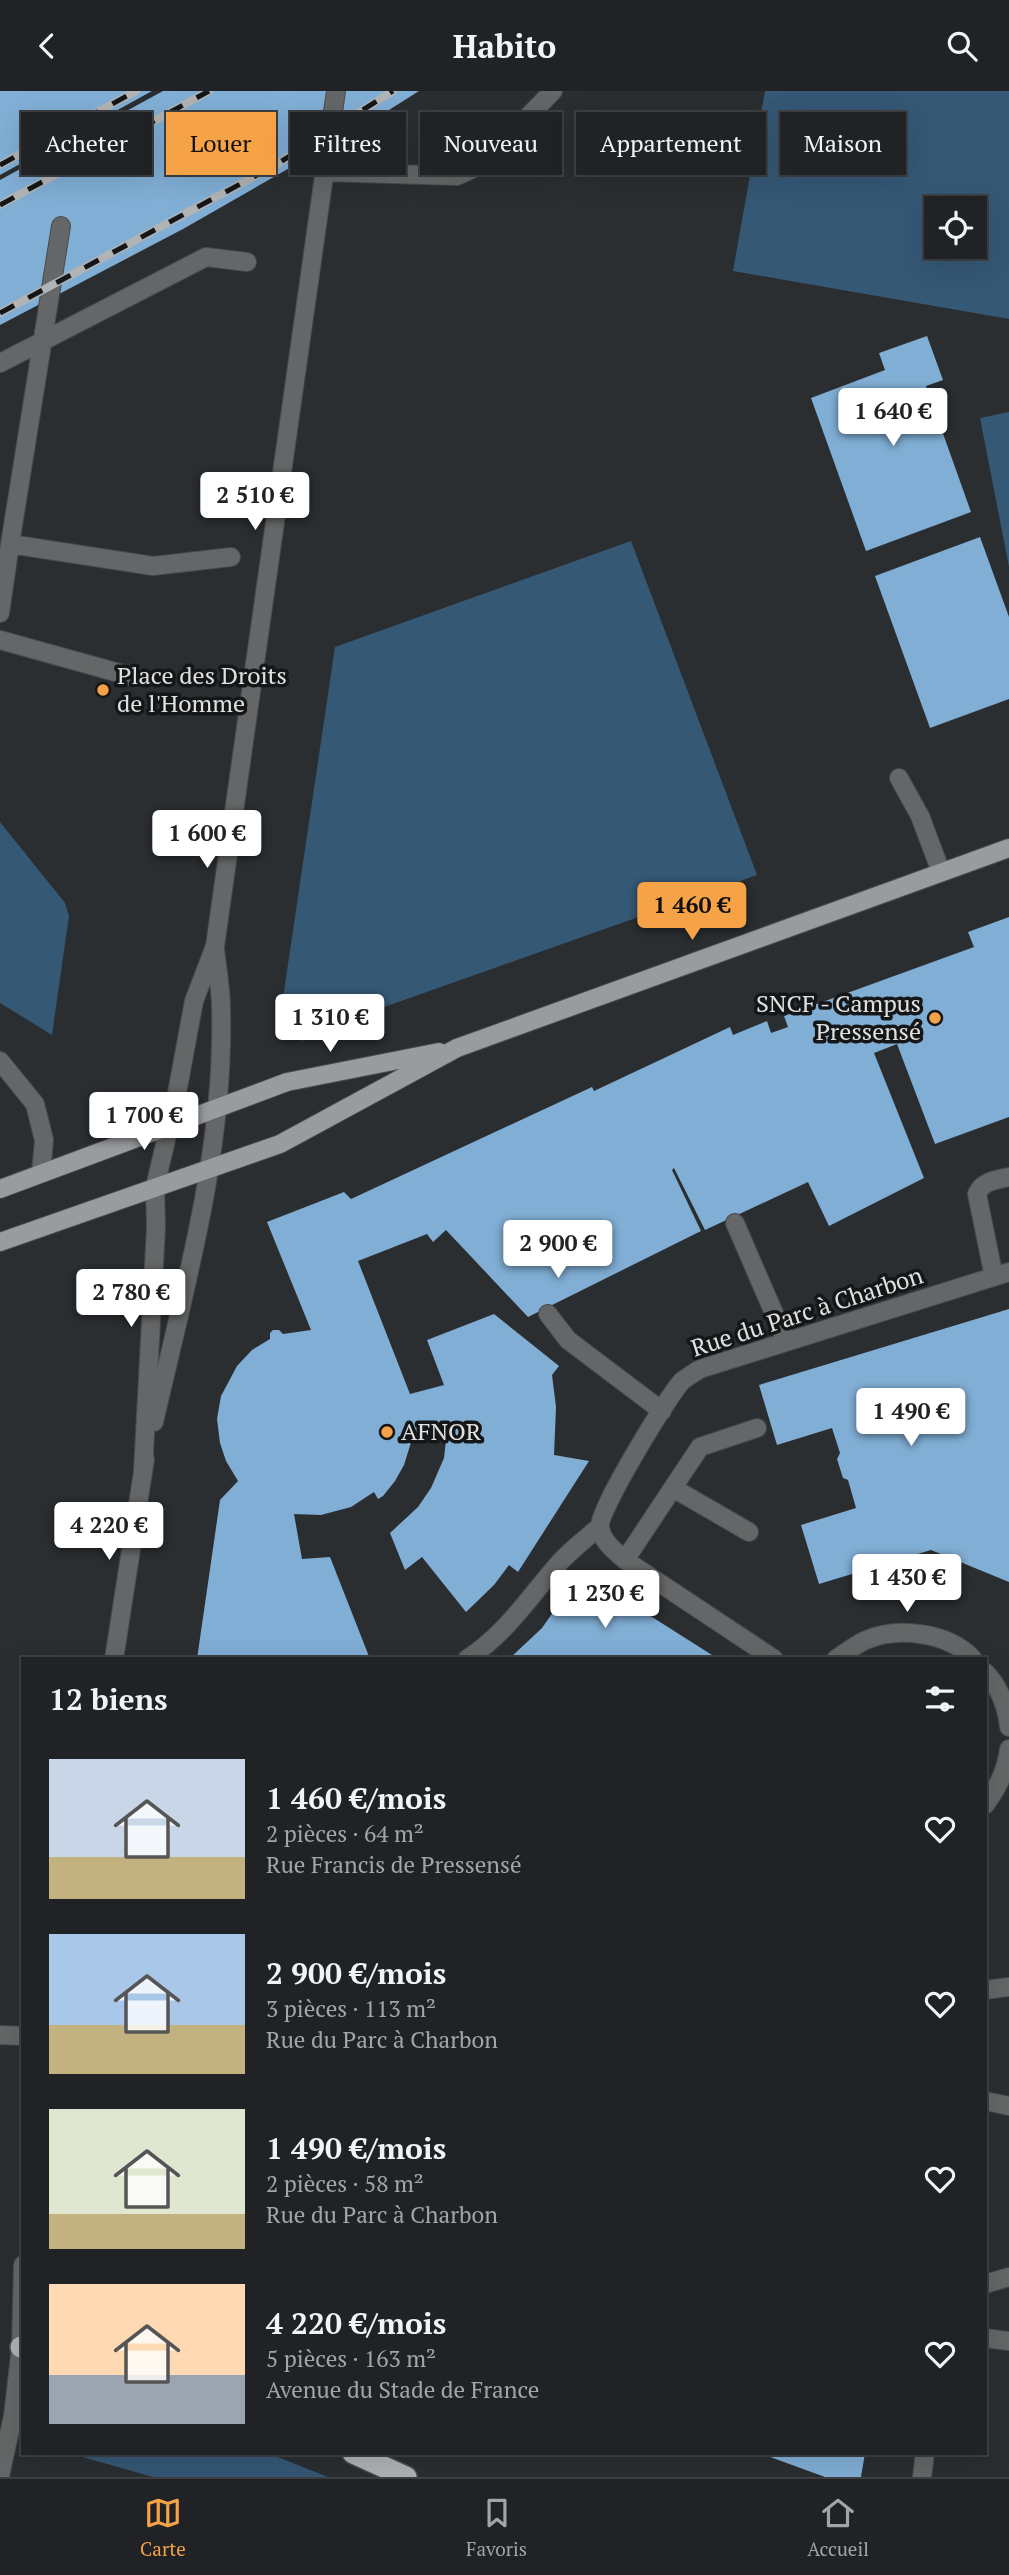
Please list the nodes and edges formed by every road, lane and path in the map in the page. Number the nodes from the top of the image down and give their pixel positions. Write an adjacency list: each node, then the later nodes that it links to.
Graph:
1 (336, 91): 3 (street)
2 (553, 91): 4 (street)
3 (333, 112)
4 (406, 174)
5 (325, 175): 18 (street)
6 (61, 226): 8 (street)
7 (247, 262): 8 (street)
8 (41, 342): 9 (street); 10 (street)
9 (0, 363)
10 (10, 544): 11 (street); 12 (street)
11 (231, 557)
12 (0, 613)
13 (0, 641): 14 (street)
14 (137, 678)
15 (899, 778): 17 (street)
16 (1009, 848): 17 (main road)
17 (942, 872): 19 (main road)
18 (215, 946): 21 (street); 22 (street)
19 (457, 1048): 21 (main road); 23 (main road)
20 (0, 1061): 24 (street)
21 (217, 1108): 22 (main road); 23 (street)
22 (169, 1125): 24 (main road); 26 (street)
23 (210, 1169): 26 (main road); 35 (street)
24 (41, 1173): 27 (main road)
25 (1009, 1177): 30 (street)
26 (155, 1187): 29 (main road); 35 (street)
27 (0, 1189)
28 (735, 1223): 32 (street)
29 (0, 1242)
30 (1002, 1274): 32 (street, Rue du Parc à Charbon)
31 (548, 1314): 33 (street)
32 (786, 1341): 33 (street, Rue du Parc à Charbon)
33 (662, 1411): 37 (street, Rue du Parc à Charbon)
34 (757, 1428): 36 (street)
35 (143, 1471): 40 (street)
36 (673, 1488): 38 (street); 39 (street)
37 (600, 1526): 39 (street); 41 (street)
38 (749, 1532)
39 (625, 1560): 42 (street)
40 (114, 1657)
41 (470, 1657)
42 (771, 1657)
43 (839, 1657): 44 (street)
44 (970, 1657)
45 (987, 1674): 46 (street)
46 (1008, 1717)
47 (1009, 1749): 48 (street)
48 (987, 1802)
49 (1009, 1987): 50 (street)
50 (987, 1990)
51 (0, 2035): 52 (street)
52 (21, 2036)
53 (987, 2101): 54 (street)
54 (1009, 2106)
55 (1009, 2277): 56 (street)
56 (987, 2283)
57 (987, 2338): 58 (street)
58 (1009, 2341)
59 (21, 2355): 62 (street)
60 (358, 2455): 63 (highway)
61 (925, 2455): 64 (street)
62 (0, 2476)
63 (407, 2477)
64 (922, 2477)

